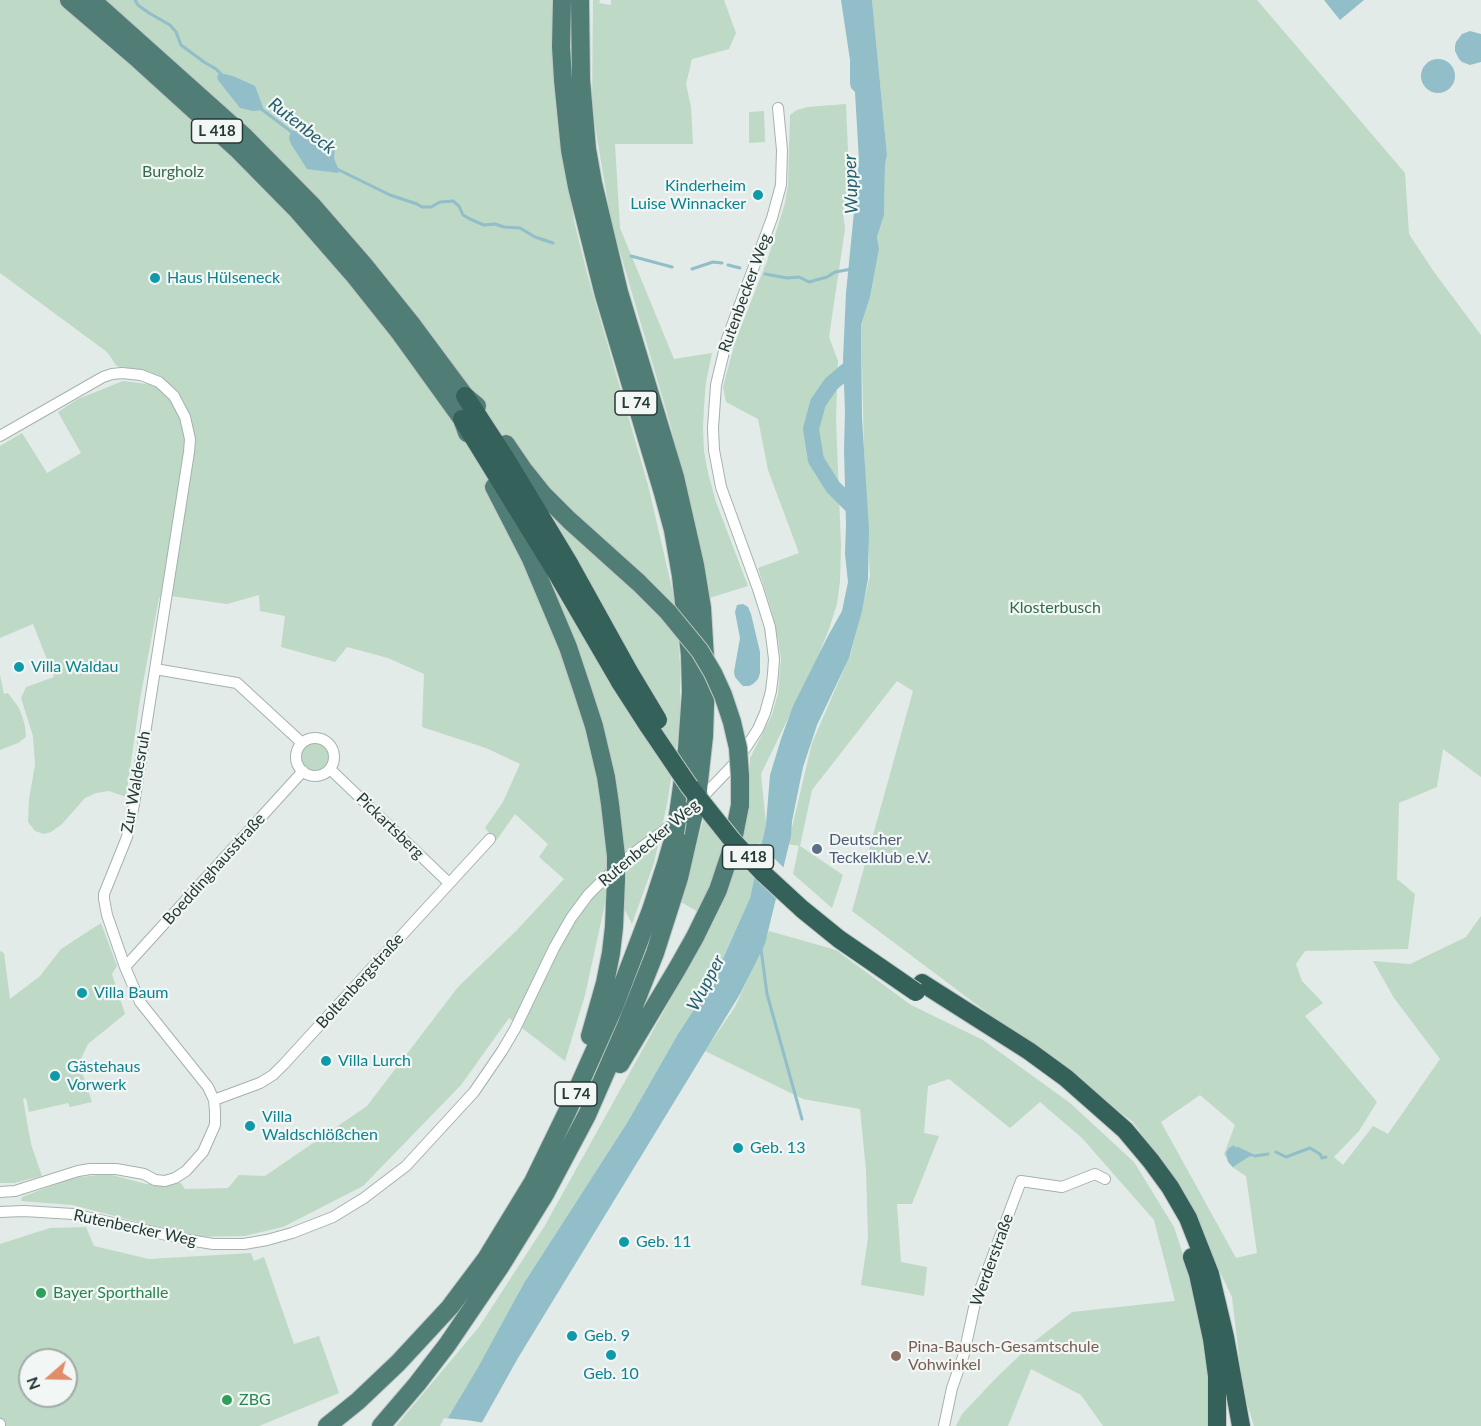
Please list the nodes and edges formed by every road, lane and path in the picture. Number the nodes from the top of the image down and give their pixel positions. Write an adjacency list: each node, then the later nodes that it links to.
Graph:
1 (69, 0): 7 (highway, L 418)
2 (92, 0): 6 (highway, L 418)
3 (562, 0): 14 (highway, L 74)
4 (580, 0): 14 (highway, L 74, bridge)
5 (778, 108): 22 (street, Rutenbecker Weg)
6 (465, 396): 10 (highway, L 418); 19 (highway, L 418, bridge)
7 (462, 419): 10 (highway, L 418); 23 (highway, L 74, bridge)
8 (0, 436): 9 (street, Zur Waldesruh)
9 (155, 669): 11 (street); 17 (street, Zur Waldesruh)
10 (626, 679): 24 (highway, L 418, bridge)
11 (302, 743): 12 (street); 13 (street)
12 (330, 769): 13 (street); 16 (street, Pickartsberg)
13 (303, 771): 17 (street, Boeddinghausstraße)
14 (686, 813): 19 (highway, L 74); 23 (highway, L 74, bridge)
15 (490, 839): 16 (street, Boltenbergstraße)
16 (449, 883): 18 (street, Boltenbergstraße)
17 (125, 967): 18 (street, Zur Waldesruh)
18 (214, 1100): 21 (street)
19 (587, 1115): 26 (highway, L 74)
20 (1105, 1179): 27 (street, Werderstraße)
21 (0, 1192)
22 (0, 1212)
23 (428, 1329): 25 (highway, L 74)
24 (1219, 1338): 28 (highway); 29 (highway)
25 (327, 1426)
26 (382, 1426)
27 (944, 1426)
28 (1217, 1426)
29 (1241, 1426)

